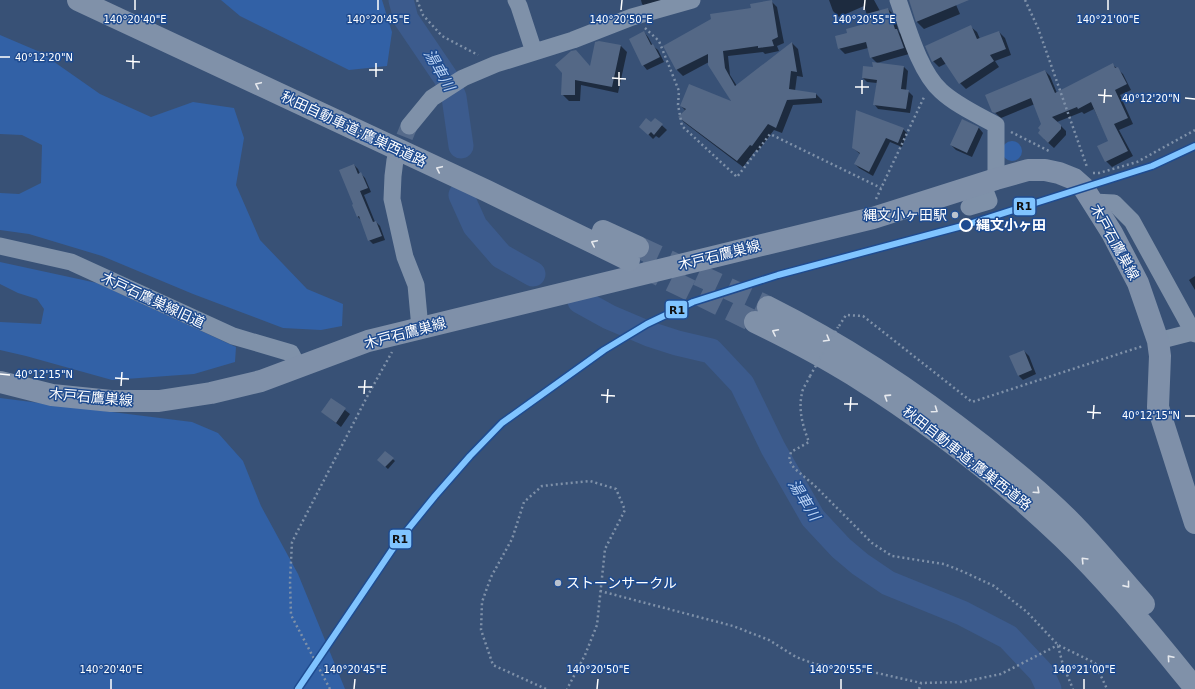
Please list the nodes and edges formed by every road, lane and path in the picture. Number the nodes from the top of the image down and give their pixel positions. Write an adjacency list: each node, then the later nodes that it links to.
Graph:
1 (78, 0): 2 (highway, 秋田自動車道;鷹巣西道路, one-way to 1)
2 (112, 0)
3 (417, 0): 10 (path)
4 (516, 0): 9 (street)
5 (692, 0): 8 (street)
6 (898, 0): 11 (street)
7 (1025, 0): 14 (path)
8 (632, 17): 9 (street); 18 (path)
9 (534, 52): 10 (street)
10 (496, 64): 13 (street)
11 (932, 80): 12 (street); 18 (path)
12 (996, 125): 15 (path); 17 (street)
13 (409, 126)
14 (1195, 130)
15 (1055, 154)
16 (395, 160): 23 (street)
17 (991, 186): 19 (main road, 木戸石鷹巣線); 20 (street); 21 (main road, 木戸石鷹巣線)
18 (881, 188): 21 (path)
19 (1093, 202): 24 (street); 26 (main road, 木戸石鷹巣線)
20 (969, 208)
21 (874, 218): 23 (main road, 木戸石鷹巣線)
22 (0, 246): 27 (street, 木戸石鷹巣線旧道)
23 (420, 328): 25 (main road, 木戸石鷹巣線)
24 (1194, 333): 26 (street)
25 (396, 334): 27 (main road, 木戸石鷹巣線); 35 (path)
26 (1158, 341): 29 (main road, 木戸石鷹巣線); 31 (path, bridge)
27 (298, 368): 28 (main road, 木戸石鷹巣線)
28 (0, 382)
29 (1195, 523)
30 (600, 591): 33 (path); 36 (path); 37 (path)
31 (1058, 645): 33 (path); 39 (path); 40 (path)
32 (1195, 664): 34 (highway, 秋田自動車道;鷹巣西道路, one-way to 32)
33 (921, 683): 38 (path)
34 (1195, 688)
35 (330, 689)
36 (546, 689)
37 (567, 689)
38 (918, 689)
39 (1073, 689)
40 (1107, 689)

